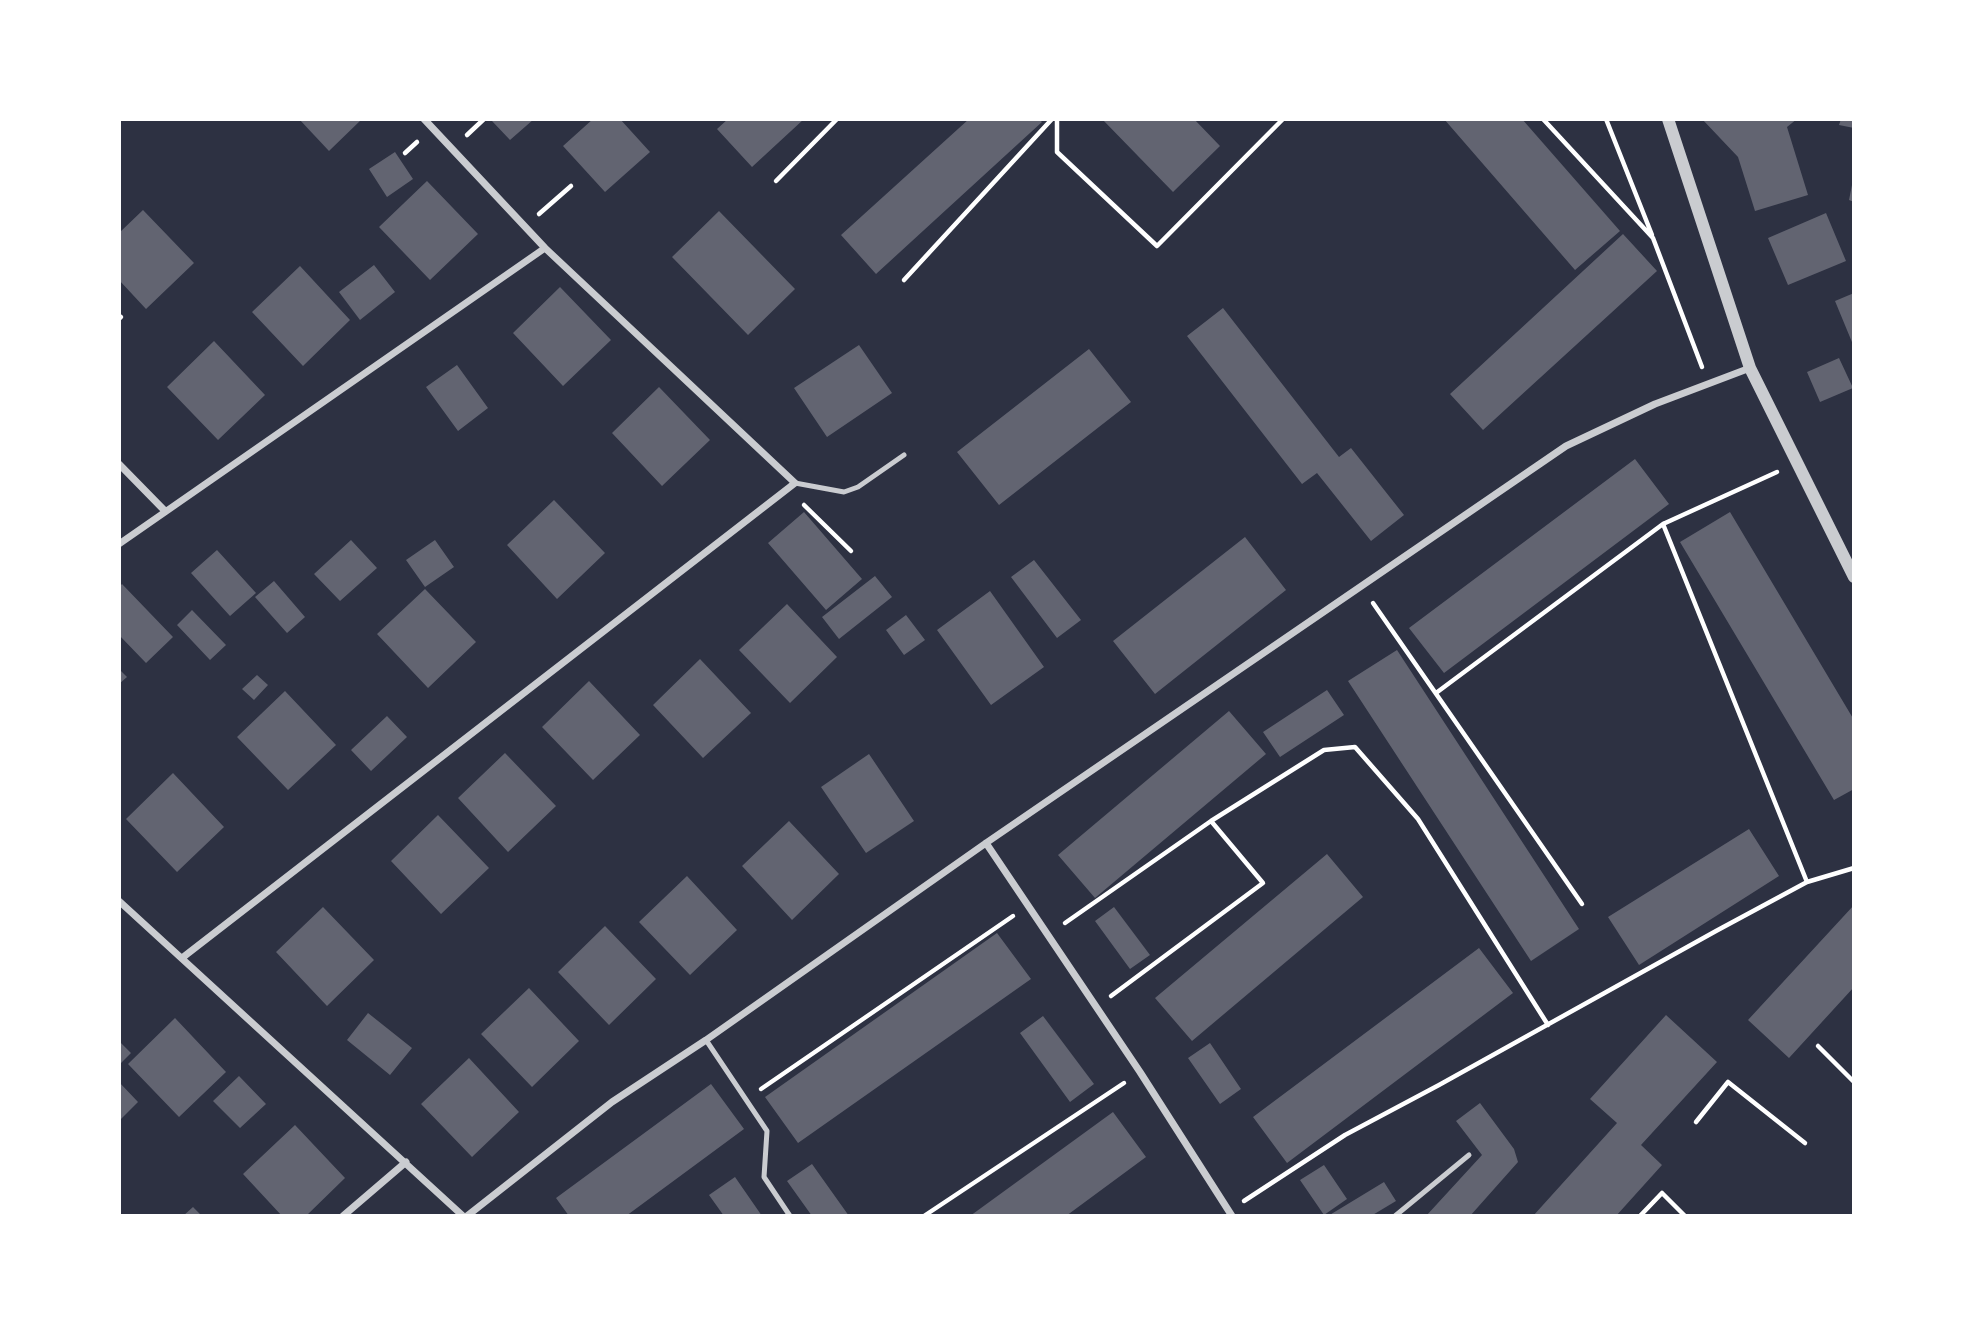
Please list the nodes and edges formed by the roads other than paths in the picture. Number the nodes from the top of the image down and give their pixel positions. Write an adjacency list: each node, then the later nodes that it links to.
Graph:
1 (424, 119): 3 (street)
2 (1668, 119): 4 (street)
3 (545, 248): 7 (street); 8 (street)
4 (1750, 368): 10 (street); 11 (street)
5 (904, 455): 7 (lane)
6 (119, 464): 8 (street)
7 (795, 483): 13 (street)
8 (165, 511): 9 (street)
9 (119, 544)
10 (1854, 576)
11 (986, 843): 14 (street); 17 (street)
12 (119, 901): 13 (street)
13 (182, 958): 16 (street)
14 (706, 1040): 19 (street); 20 (lane)
15 (1469, 1155): 21 (lane)
16 (406, 1162): 18 (street); 19 (street)
17 (1231, 1213)
18 (343, 1216)
19 (465, 1216)
20 (790, 1216)
21 (1395, 1216)

